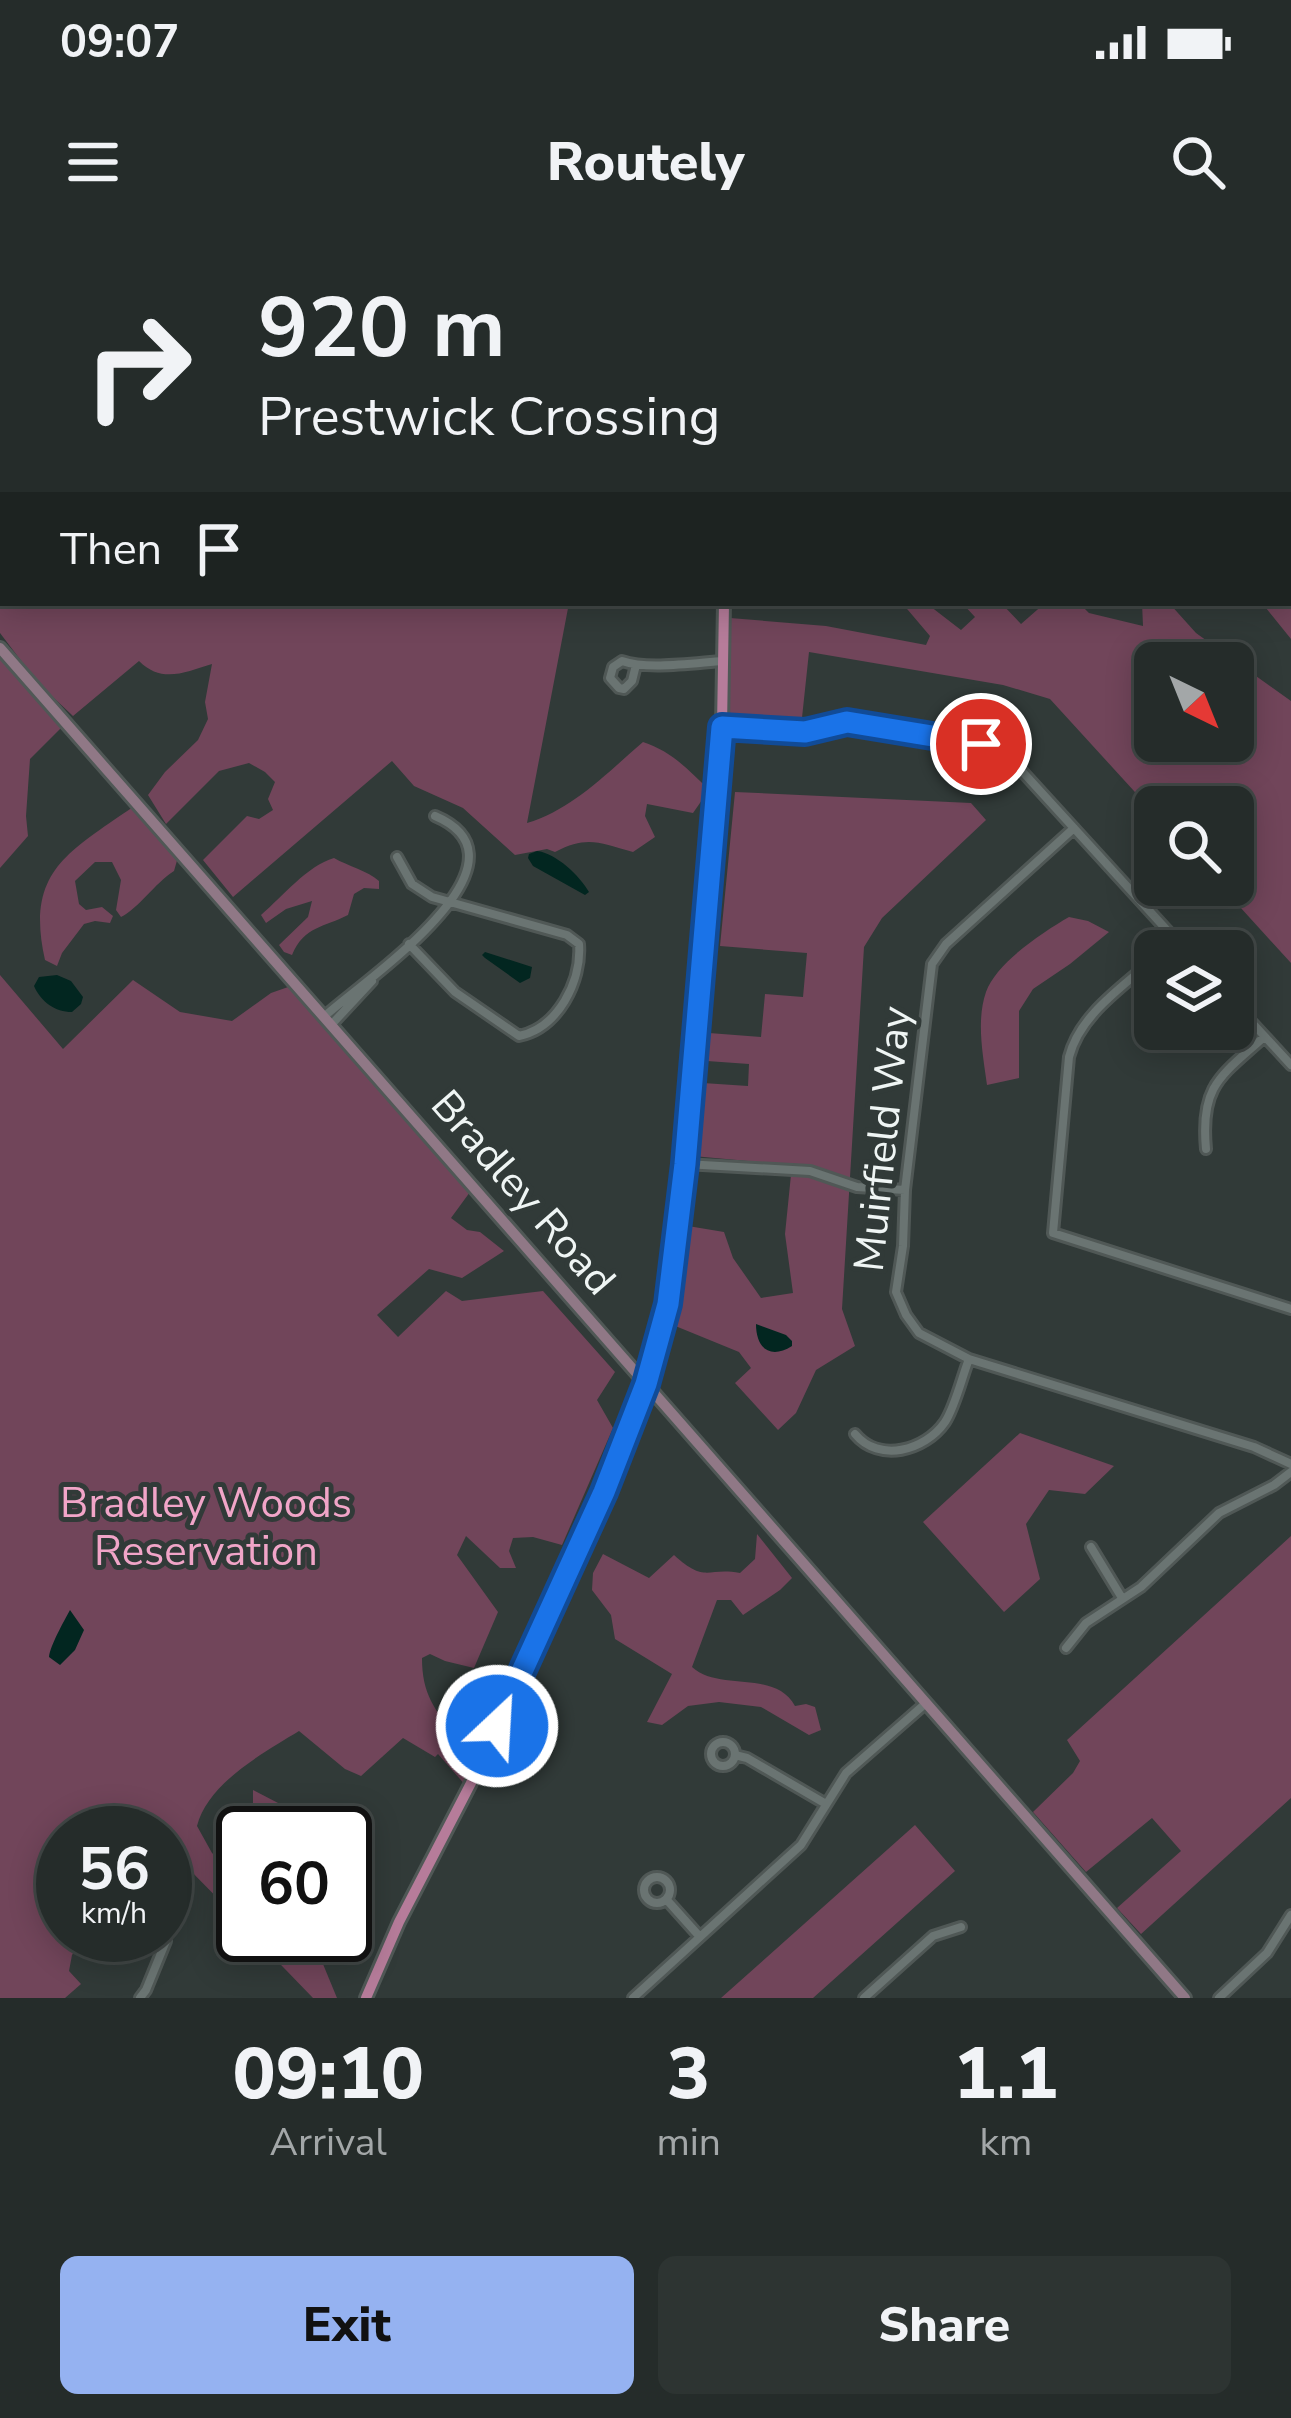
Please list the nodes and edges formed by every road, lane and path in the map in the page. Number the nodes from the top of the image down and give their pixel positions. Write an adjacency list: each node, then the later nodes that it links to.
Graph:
1 (724, 606): 3 (main road)
2 (0, 648): 13 (street, Bradley Road)
3 (724, 661): 4 (street); 5 (main road)
4 (636, 665)
5 (722, 727): 7 (street); 18 (main road)
6 (435, 816): 9 (street)
7 (1074, 828): 10 (street); 19 (street, Muirfield Way)
8 (397, 857): 9 (street)
9 (451, 904): 11 (street); 11 (street)
10 (1168, 930)
11 (410, 944): 13 (street)
12 (1134, 977): 20 (street)
13 (328, 1020): 22 (street, Bradley Road)
14 (1254, 1025): 15 (street)
15 (1264, 1036): 16 (street); 17 (street)
16 (1291, 1065)
17 (1206, 1149)
18 (685, 1164): 19 (street); 22 (main road)
19 (905, 1190): 21 (street, Muirfield Way)
20 (1291, 1309)
21 (969, 1359): 23 (street); 24 (street, Muirfield Way)
22 (646, 1384): 28 (street, Bradley Road); 37 (main road)
23 (855, 1434)
24 (1291, 1468): 26 (street)
25 (1091, 1546): 26 (street)
26 (1122, 1598): 27 (street)
27 (1066, 1648)
28 (926, 1703): 30 (street); 40 (street, Bradley Road)
29 (735, 1755): 30 (street)
30 (826, 1804): 34 (street)
31 (666, 1899): 34 (street)
32 (1291, 1915): 41 (street)
33 (961, 1927): 39 (street)
34 (700, 1937): 38 (street)
35 (157, 1962): 36 (street)
36 (140, 1998)
37 (365, 1998)
38 (633, 1998)
39 (864, 1998)
40 (1185, 1998)
41 (1219, 1998)

